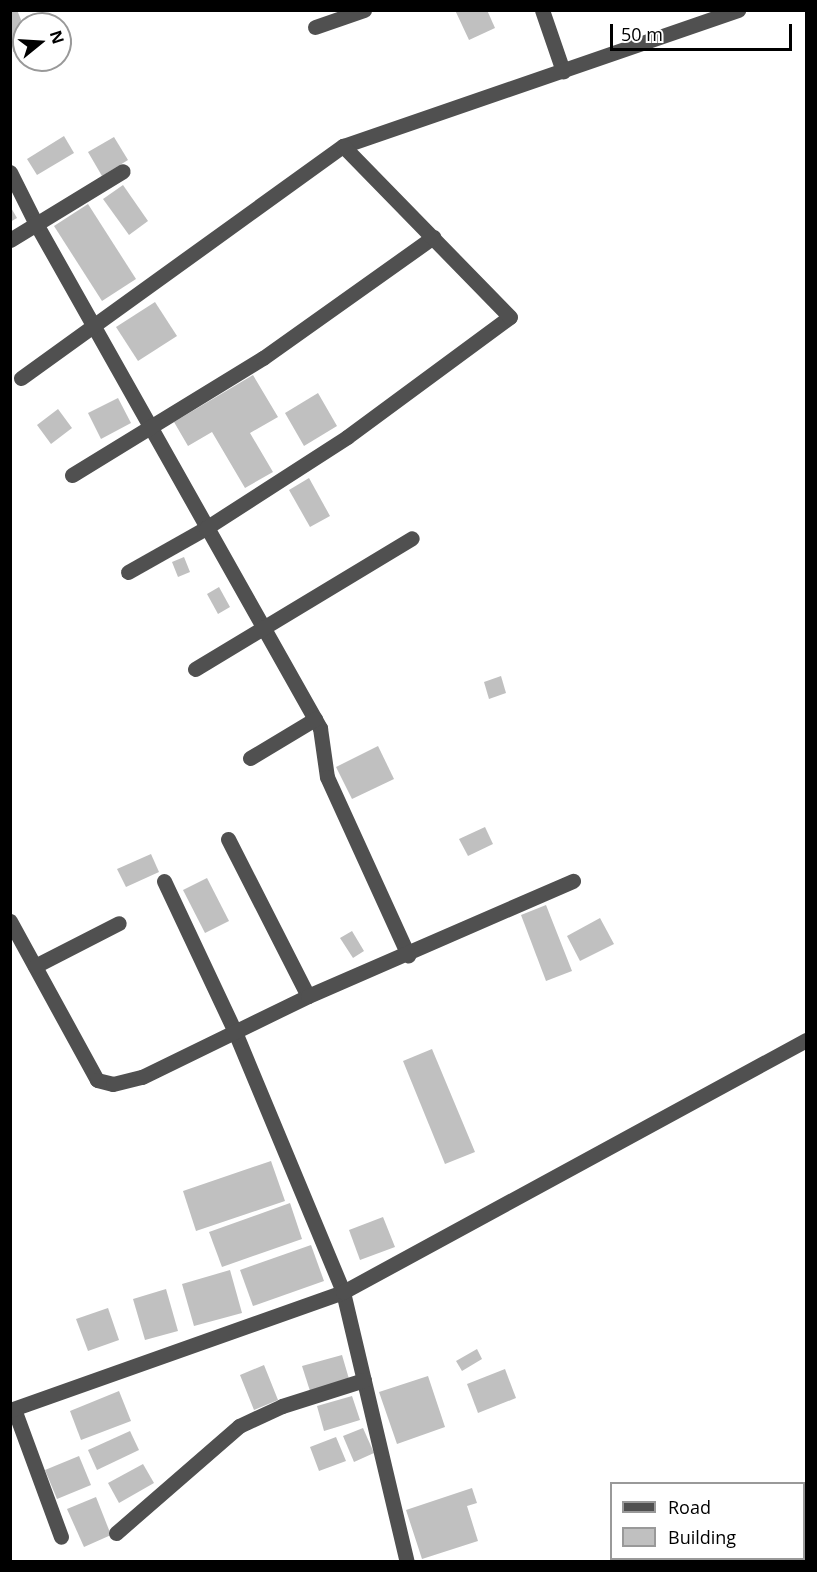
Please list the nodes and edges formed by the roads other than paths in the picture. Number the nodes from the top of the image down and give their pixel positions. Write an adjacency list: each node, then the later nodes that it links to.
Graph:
1 (364, 10): 4 (street)
2 (542, 10): 5 (street)
3 (738, 10): 5 (street)
4 (315, 27)
5 (563, 71): 6 (street)
6 (343, 146): 10 (street); 12 (street)
7 (123, 171): 9 (street)
8 (10, 172): 9 (street)
9 (34, 222): 11 (street); 12 (street)
10 (433, 237): 14 (street); 16 (street)
11 (10, 240)
12 (93, 326): 13 (street); 14 (street)
13 (21, 378)
14 (150, 428): 15 (street); 16 (street)
15 (72, 475)
16 (206, 528): 18 (street); 19 (street)
17 (412, 538): 19 (street)
18 (128, 572)
19 (264, 628): 20 (street); 21 (street)
20 (195, 669)
21 (315, 719): 22 (street); 28 (street)
22 (250, 758)
23 (228, 839): 30 (street)
24 (164, 881): 31 (street)
25 (573, 881): 28 (street)
26 (10, 921): 29 (street)
27 (119, 923): 29 (street)
28 (408, 955): 30 (street)
29 (35, 966): 31 (street)
30 (308, 996): 31 (street)
31 (235, 1032): 33 (street)
32 (807, 1040): 33 (street)
33 (343, 1292): 34 (street); 35 (street)
34 (364, 1380): 36 (street); 38 (street)
35 (12, 1410): 37 (street)
36 (116, 1533)
37 (62, 1538)
38 (406, 1561)

